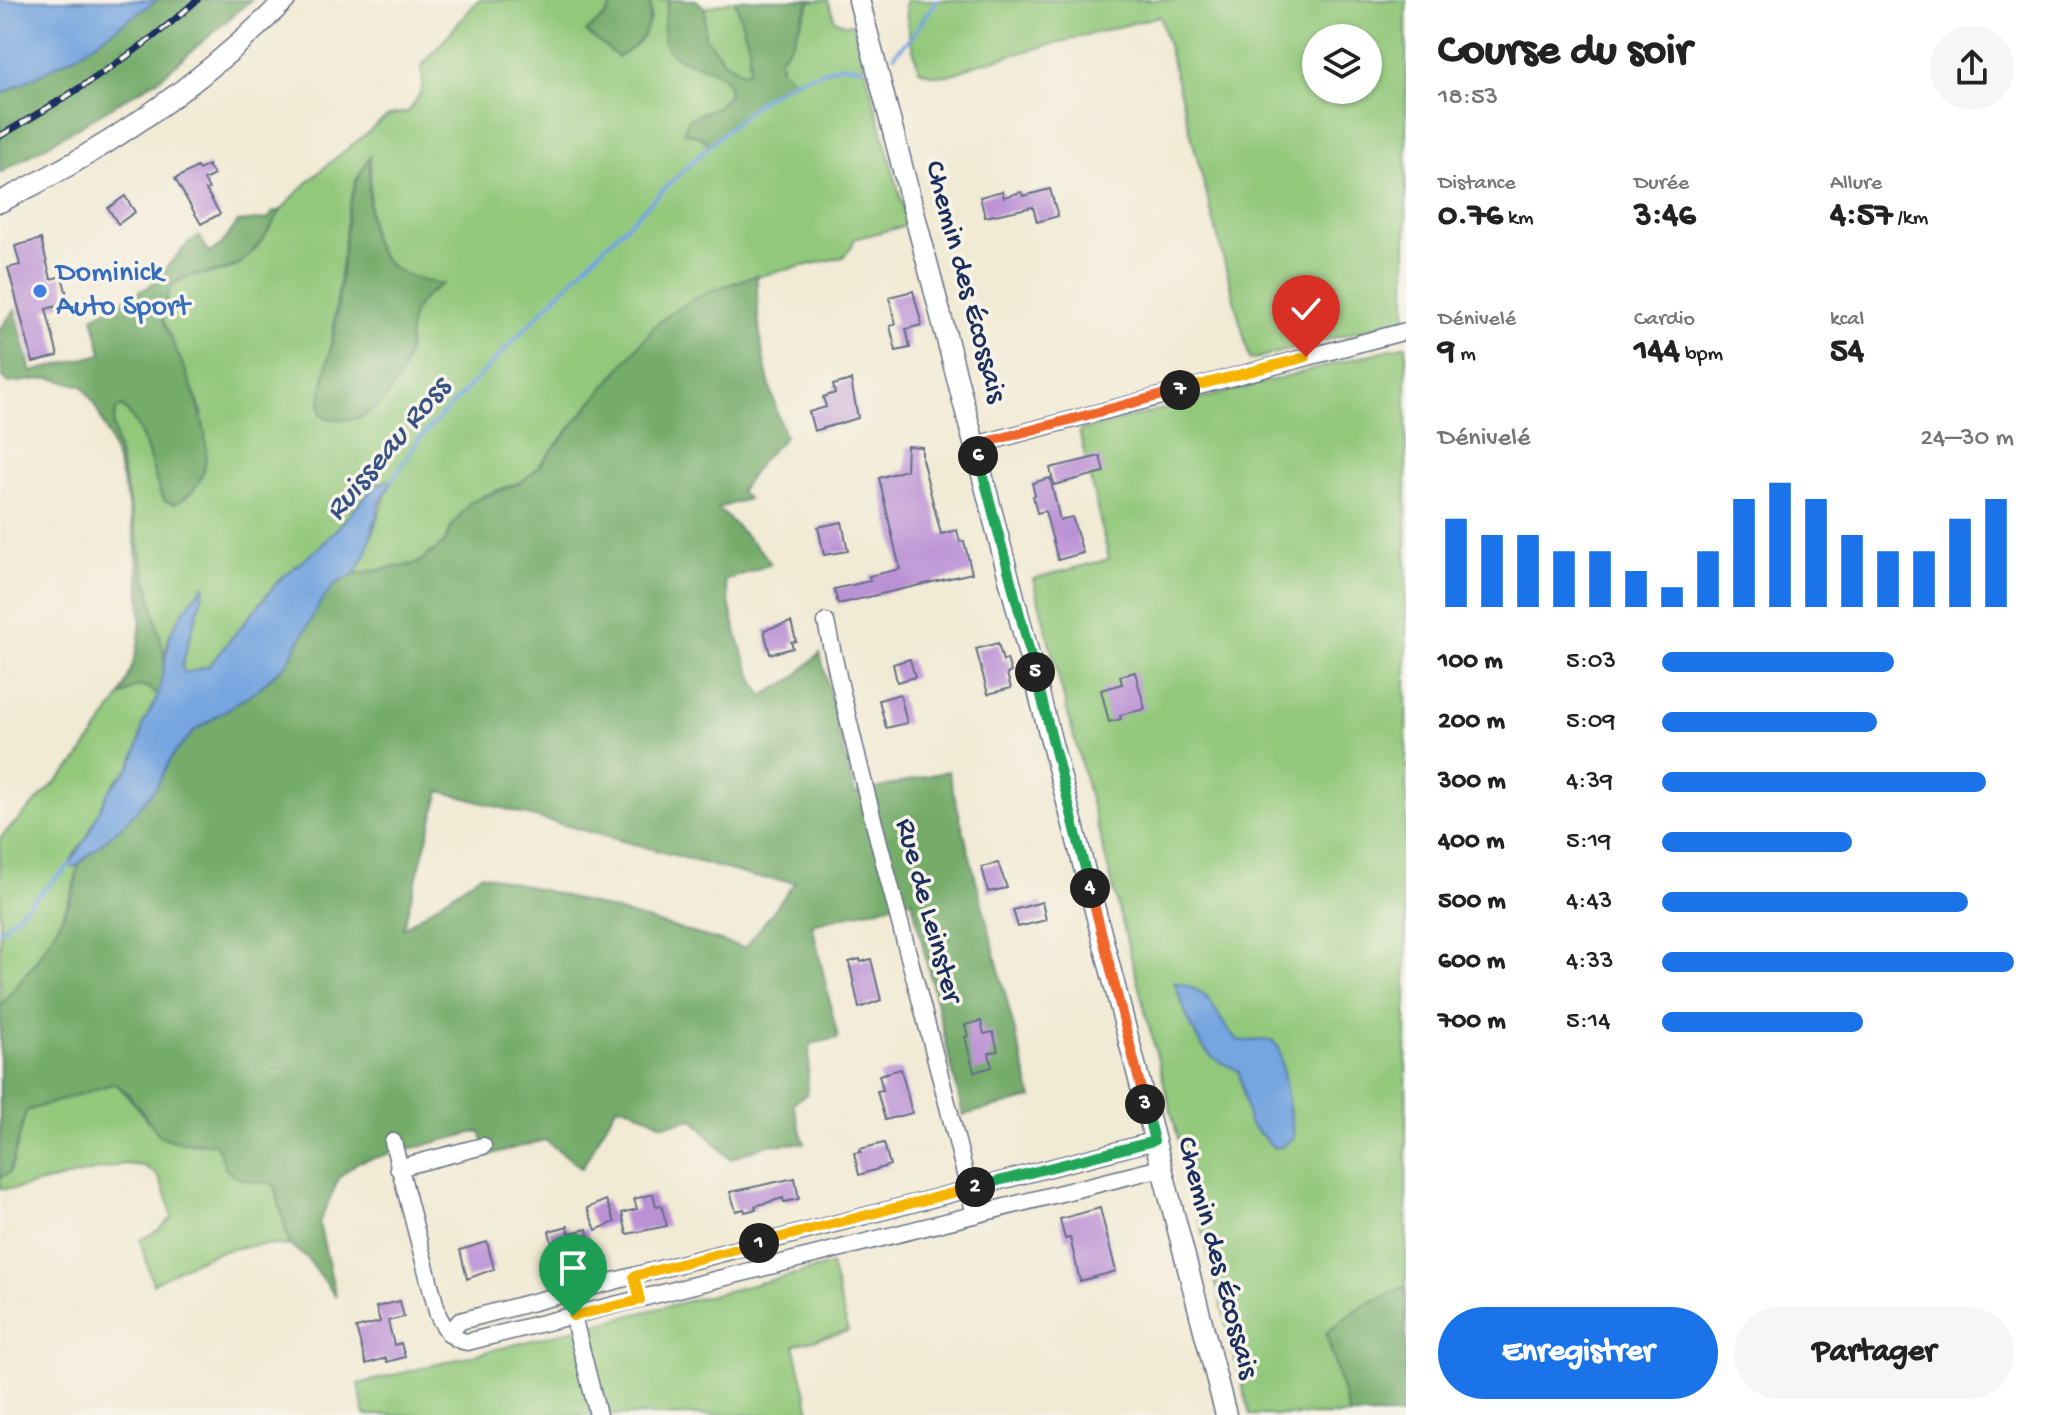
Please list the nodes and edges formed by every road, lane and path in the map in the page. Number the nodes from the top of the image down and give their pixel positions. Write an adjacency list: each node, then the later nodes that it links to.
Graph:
1 (285, 0): 3 (main road)
2 (859, 0): 5 (main road, Chemin des Écossais)
3 (0, 202)
4 (1406, 331): 5 (street)
5 (976, 445): 7 (main road, Chemin des Écossais)
6 (826, 622): 12 (street, Rue de Leinster)
7 (1154, 1141): 11 (main road, Chemin des Écossais); 12 (street)
8 (393, 1142): 10 (street)
9 (483, 1146): 10 (street)
10 (398, 1168): 17 (street)
11 (1161, 1168): 13 (street); 19 (main road, Chemin des Écossais)
12 (969, 1189): 13 (street, Rue de Leinster); 14 (street)
13 (975, 1215): 15 (street)
14 (634, 1276): 15 (street); 17 (street)
15 (640, 1300): 16 (street)
16 (573, 1316): 17 (street); 18 (street)
17 (449, 1334)
18 (598, 1415)
19 (1226, 1415)

